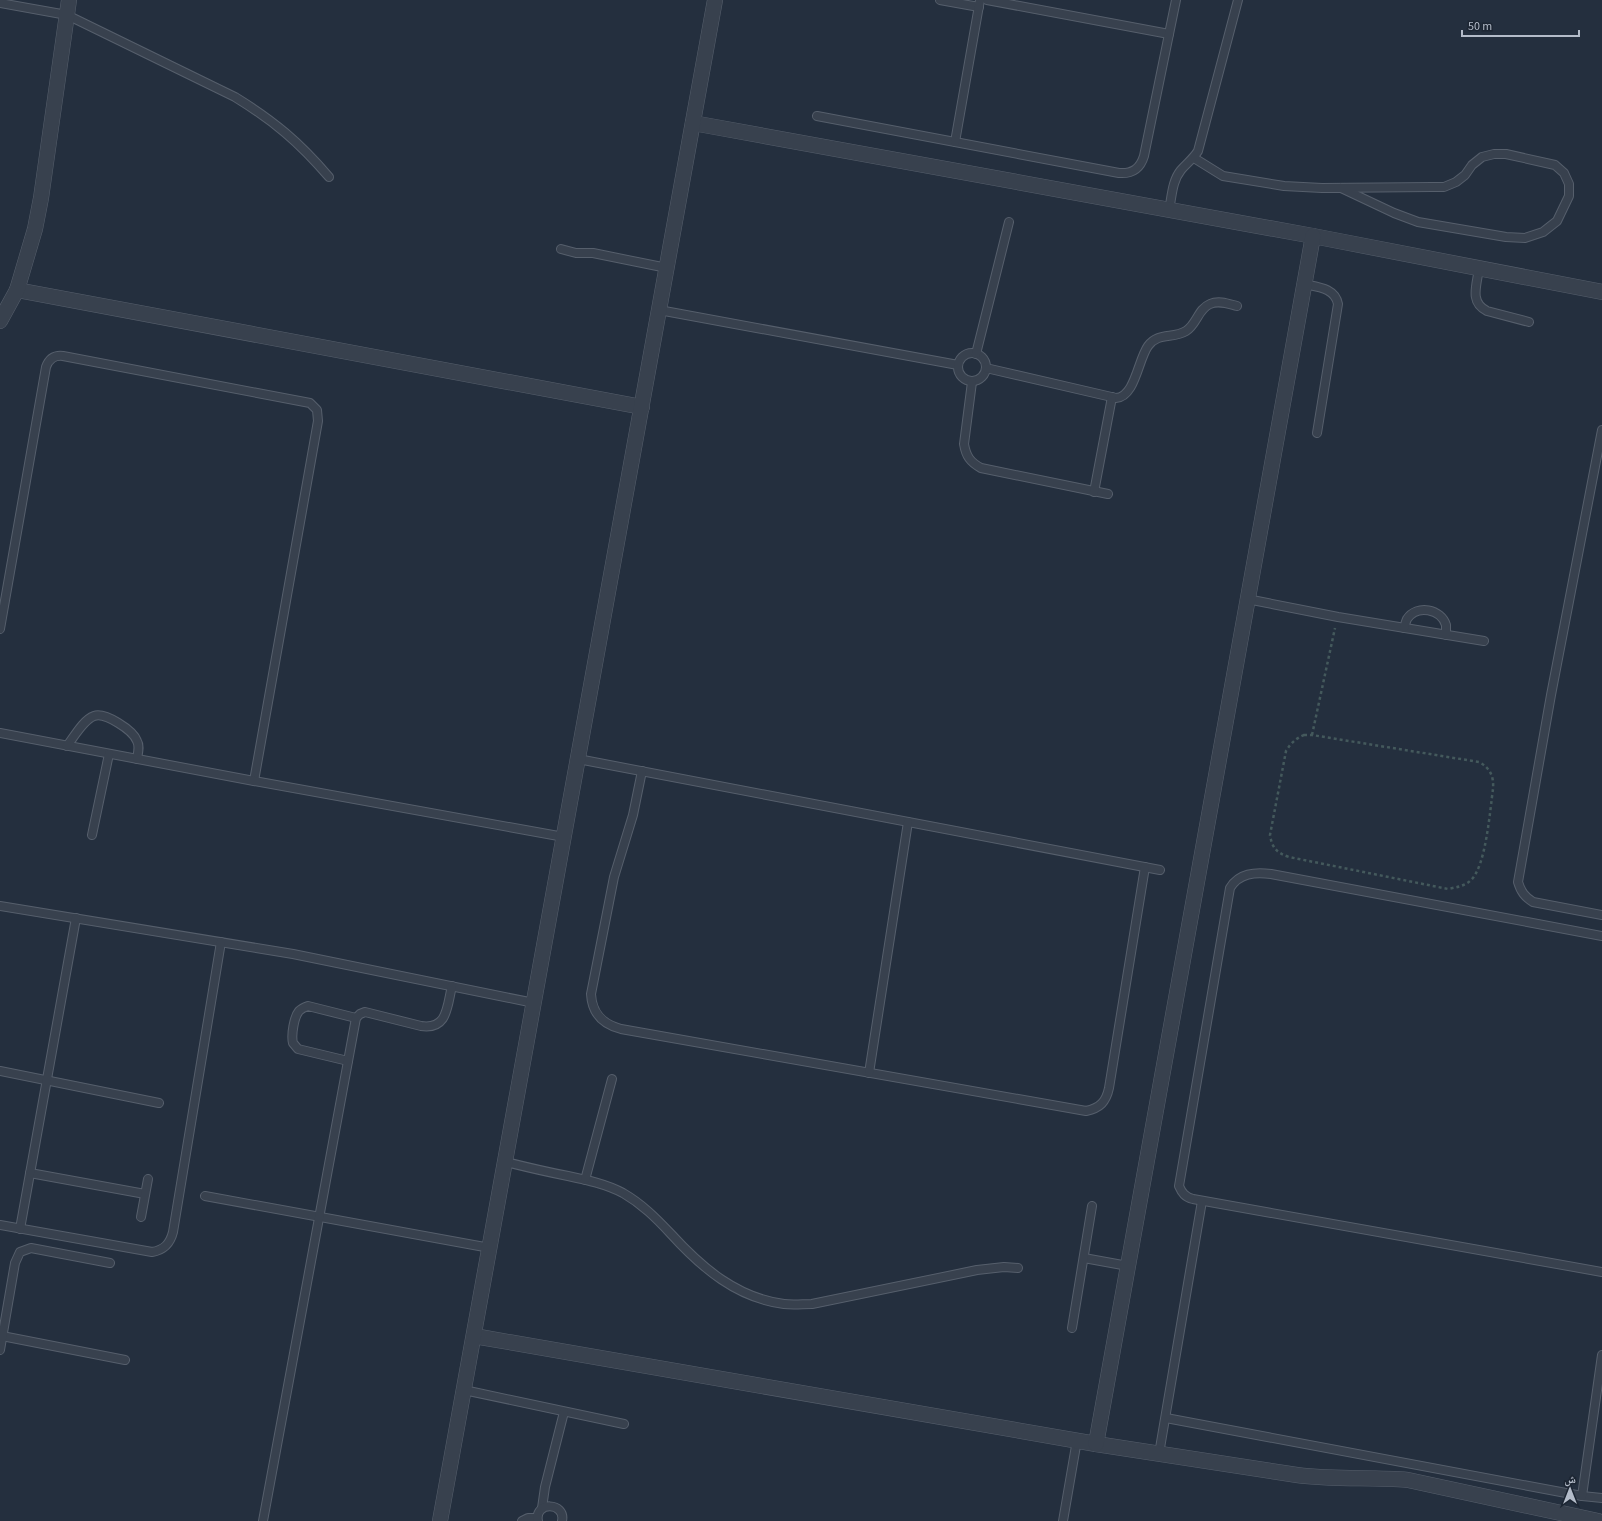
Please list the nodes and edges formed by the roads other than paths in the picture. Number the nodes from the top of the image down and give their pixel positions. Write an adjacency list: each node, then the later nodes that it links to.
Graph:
1 (69, 0): 9 (street)
2 (715, 0): 12 (street)
3 (940, 0): 8 (lane)
4 (987, 0): 10 (lane)
5 (1176, 0): 10 (lane)
6 (1238, 0): 14 (lane)
7 (0, 2): 9 (lane)
8 (980, 4): 13 (lane)
9 (67, 15): 15 (lane); 24 (street)
10 (1169, 34): 13 (lane)
11 (817, 116): 13 (lane)
12 (693, 124): 17 (street); 21 (street)
13 (955, 142)
14 (1194, 158): 16 (lane); 17 (lane)
15 (329, 176)
16 (1341, 188): 16 (lane)
17 (1169, 210): 19 (street)
18 (1009, 222): 30 (lane)
19 (1313, 236): 22 (street); 23 (street)
20 (561, 249): 21 (lane)
21 (667, 268): 27 (street)
22 (1479, 268): 25 (street); 29 (lane)
23 (1304, 284): 37 (lane); 40 (street)
24 (17, 290): 28 (street); 35 (street)
25 (1602, 292)
26 (1237, 306): 34 (lane)
27 (659, 310): 31 (lane); 35 (street)
28 (0, 321)
29 (1529, 322)
30 (976, 354): 31 (lane); 32 (lane)
31 (958, 365): 33 (lane)
32 (986, 368): 33 (lane); 34 (lane)
33 (972, 382): 38 (lane)
34 (1112, 397): 38 (lane)
35 (642, 406): 49 (street)
36 (1602, 430): 58 (lane)
37 (1317, 433)
38 (1094, 492): 39 (lane)
39 (1108, 494)
40 (1248, 599): 41 (lane); 86 (street)
41 (1404, 628): 43 (lane); 43 (lane)
42 (0, 629): 51 (lane)
43 (1446, 635): 44 (lane)
44 (1484, 642)
45 (0, 733): 46 (lane)
46 (67, 746): 47 (lane); 48 (lane)
47 (110, 754): 48 (lane); 53 (lane)
48 (137, 759): 51 (lane)
49 (578, 759): 50 (lane); 54 (street)
50 (642, 771): 52 (lane); 67 (lane)
51 (254, 781): 54 (lane)
52 (908, 822): 55 (lane); 67 (lane)
53 (92, 835)
54 (564, 837): 63 (street)
55 (1145, 867): 56 (lane); 67 (lane)
56 (1160, 870)
57 (0, 906): 59 (lane)
58 (1602, 914)
59 (76, 918): 61 (lane); 69 (lane)
60 (1602, 936): 77 (lane)
61 (221, 942): 62 (lane); 82 (lane)
62 (452, 986): 63 (lane); 64 (lane)
63 (534, 1003): 71 (street)
64 (356, 1018): 65 (lane); 65 (lane)
65 (348, 1061): 80 (lane)
66 (0, 1071): 69 (lane)
67 (868, 1073)
68 (612, 1079): 74 (lane)
69 (47, 1080): 70 (lane); 72 (lane)
70 (159, 1103)
71 (506, 1162): 74 (lane); 83 (street)
72 (30, 1173): 75 (lane); 82 (lane)
73 (148, 1179): 75 (lane)
74 (585, 1180): 87 (lane)
75 (145, 1194): 79 (lane)
76 (205, 1196): 80 (lane)
77 (1202, 1201): 88 (lane); 97 (lane)
78 (1092, 1206): 84 (lane)
79 (141, 1217)
80 (319, 1217): 83 (lane); 106 (lane)
81 (0, 1225): 82 (lane)
82 (20, 1229)
83 (490, 1248): 91 (street)
84 (1084, 1258): 86 (lane); 89 (lane)
85 (110, 1263): 90 (lane)
86 (1128, 1266): 100 (street)
87 (1018, 1268)
88 (1602, 1272)
89 (1072, 1328)
90 (2, 1336): 92 (lane); 94 (lane)
91 (474, 1336): 95 (street); 99 (street)
92 (0, 1350)
93 (1602, 1355): 102 (lane)
94 (125, 1360)
95 (464, 1390): 96 (lane); 107 (street)
96 (564, 1412): 98 (lane); 104 (lane)
97 (1166, 1418): 101 (lane); 102 (lane)
98 (624, 1424)
99 (1077, 1440): 100 (street); 110 (lane)
100 (1096, 1444): 101 (street)
101 (1159, 1454): 111 (street)
102 (1582, 1496): 103 (lane)
103 (1602, 1498)
104 (542, 1508): 105 (lane); 109 (lane)
105 (537, 1519): 108 (lane)
106 (263, 1521)
107 (440, 1521)
108 (522, 1521)
109 (562, 1521)
110 (1063, 1521)
111 (1598, 1521)

